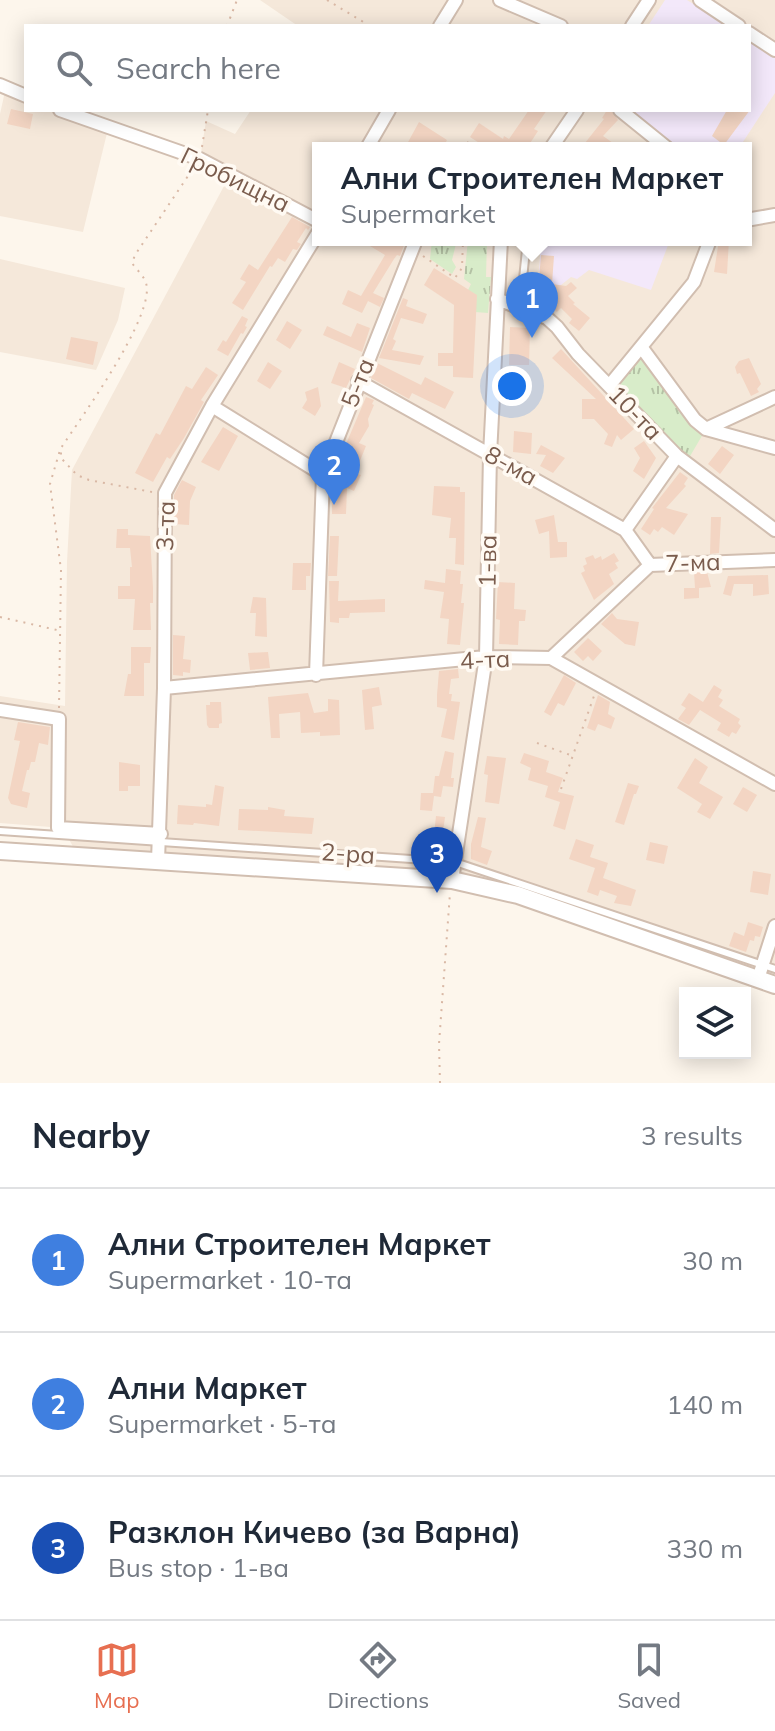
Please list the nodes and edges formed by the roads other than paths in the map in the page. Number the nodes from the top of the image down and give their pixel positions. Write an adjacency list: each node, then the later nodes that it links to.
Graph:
1 (456, 0): 5 (street)
2 (500, 0): 6 (street)
3 (649, 0): 7 (street)
4 (700, 0): 8 (street)
5 (441, 24)
6 (556, 24)
7 (633, 24)
8 (736, 24)
9 (751, 34): 10 (street)
10 (775, 50)
11 (0, 85): 12 (street)
12 (24, 95)
13 (66, 112): 21 (street, Гробищна)
14 (388, 112): 17 (street)
15 (576, 112): 18 (street)
16 (622, 112): 19 (street)
17 (370, 142)
18 (555, 142)
19 (660, 142)
20 (775, 215): 22 (street)
21 (312, 218)
22 (752, 219)
23 (312, 243): 34 (street, 3-та)
24 (414, 246): 31 (street, 5-та)
25 (501, 246): 28 (street, 1-ва)
26 (526, 246): 29 (lane)
27 (708, 246): 30 (street)
28 (497, 299): 29 (street, 10-та); 37 (street, 1-ва)
29 (520, 308): 32 (street, 10-та)
30 (642, 348): 32 (street); 35 (street)
31 (358, 381): 37 (street, 8-ма); 39 (street, 5-та)
32 (609, 386): 38 (street, 10-та)
33 (775, 397): 35 (street)
34 (212, 406): 39 (street); 47 (street, 3-та)
35 (706, 429): 36 (street)
36 (775, 448)
37 (490, 455): 40 (street, 8-ма); 44 (street, 1-ва)
38 (677, 456): 40 (street); 41 (street, 10-та)
39 (323, 475): 46 (street, 5-та)
40 (625, 530): 43 (street, 8-ма)
41 (775, 530)
42 (775, 560): 43 (street, 7-ма)
43 (650, 565): 45 (street, 7-ма)
44 (486, 657): 45 (street, 4-та); 46 (street, 4-та); 54 (street, 1-ва)
45 (551, 658): 49 (street, 4-та)
46 (316, 675): 47 (street, 4-та)
47 (164, 688): 51 (street, 3-та)
48 (0, 710): 51 (street)
49 (775, 784)
50 (0, 831): 51 (lane, 2-ра)
51 (160, 838): 53 (street, 3-та); 54 (lane, 2-ра)
52 (0, 851): 53 (street)
53 (158, 861): 55 (street)
54 (455, 862): 55 (street, 1-ва); 56 (lane, 2-ра)
55 (452, 880): 56 (street)
56 (626, 926): 58 (street)
57 (775, 926): 58 (street)
58 (765, 971): 59 (street)
59 (775, 985)

